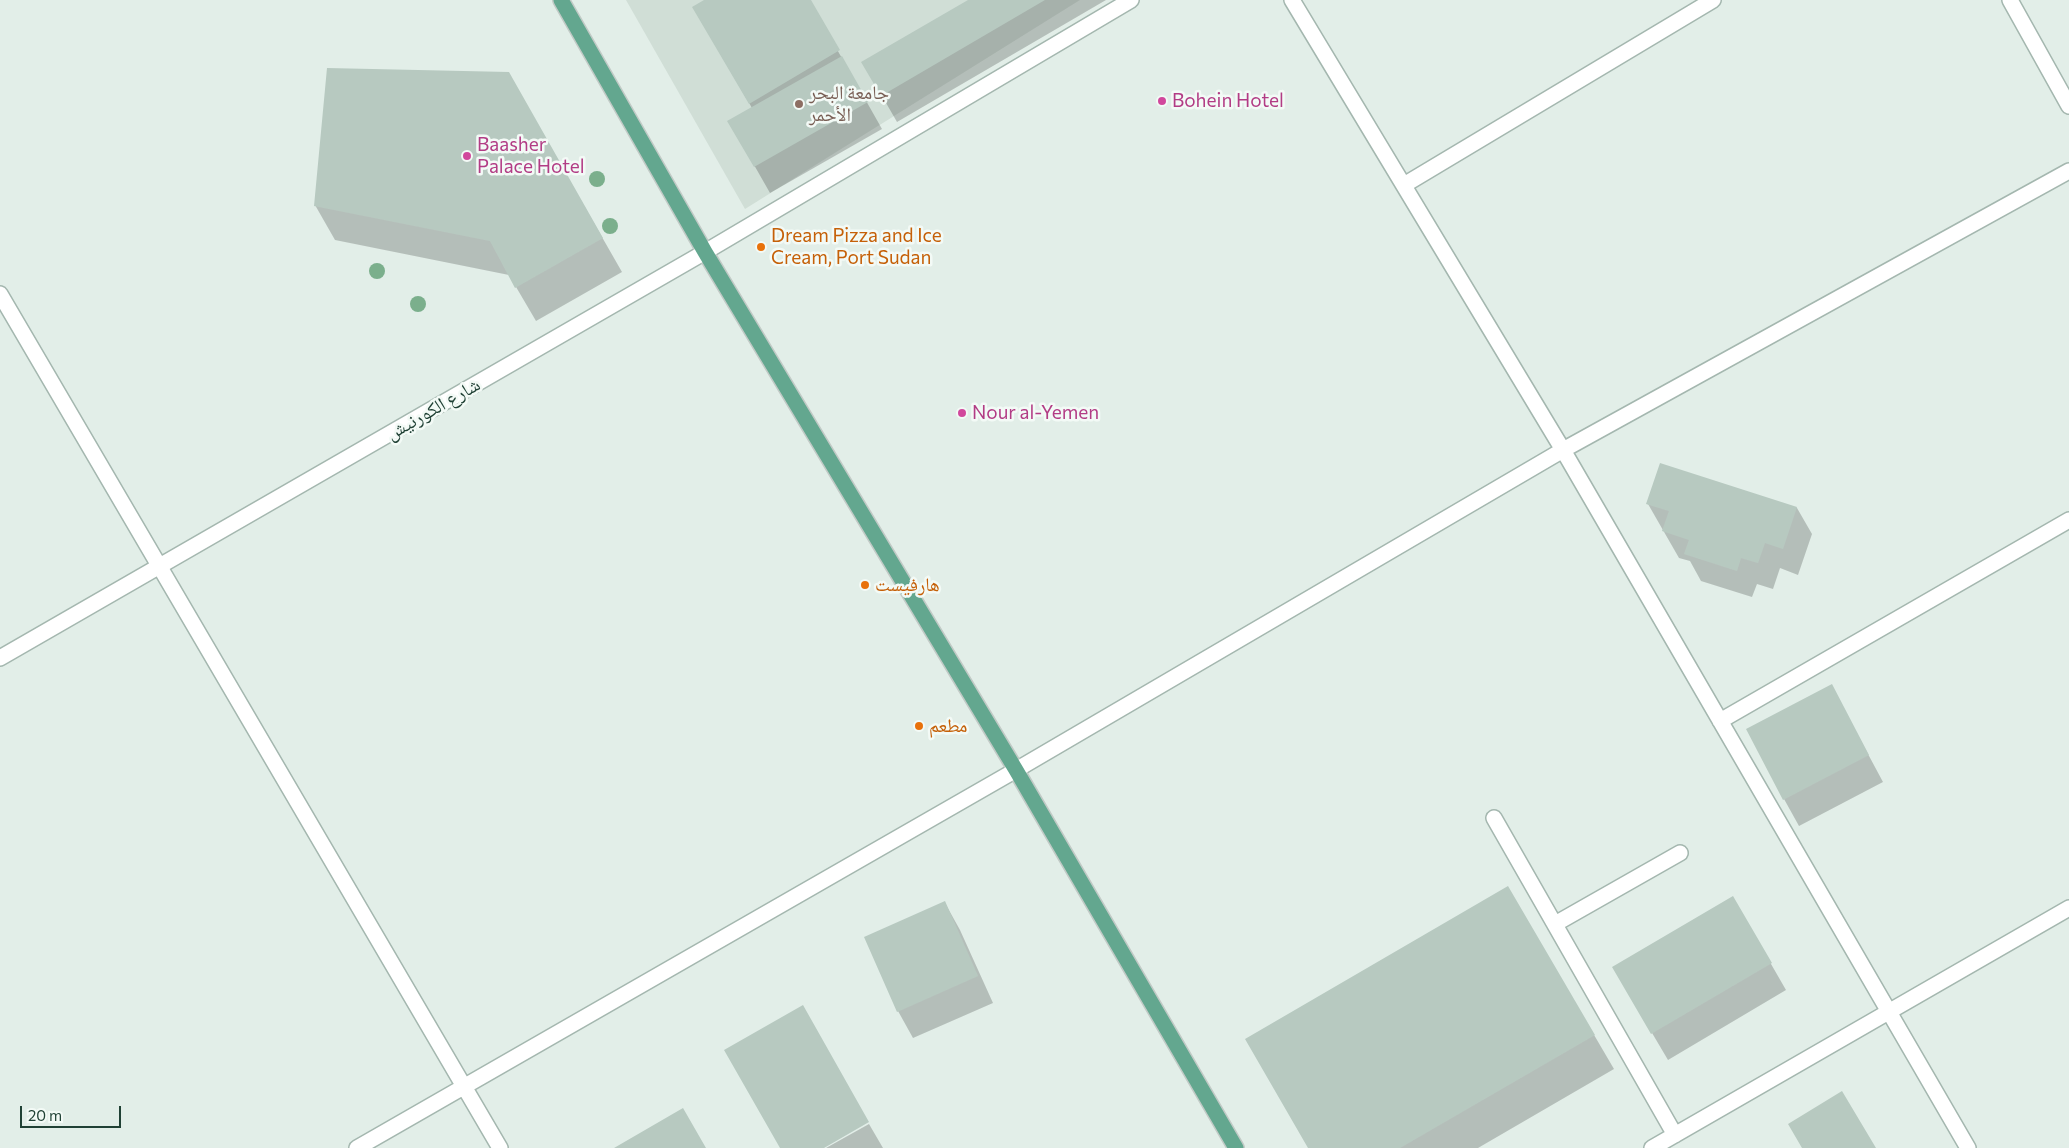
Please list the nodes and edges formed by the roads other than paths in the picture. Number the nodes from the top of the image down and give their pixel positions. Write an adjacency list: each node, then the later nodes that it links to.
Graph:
1 (561, 0): 9 (main road)
2 (1131, 0): 9 (street, شارع الكورنيش)
3 (1292, 0): 8 (street)
4 (1713, 0): 8 (street)
5 (2010, 0): 6 (street)
6 (2069, 106)
7 (2069, 171): 11 (street)
8 (1404, 185): 11 (street)
9 (705, 252): 13 (street, شارع الكورنيش); 16 (main road)
10 (0, 294): 13 (street)
11 (1563, 450): 15 (street); 16 (street)
12 (2069, 520): 15 (street)
13 (161, 567): 14 (street, شارع الكورنيش); 22 (street)
14 (0, 658)
15 (1720, 721): 21 (street)
16 (1016, 770): 22 (street); 26 (main road)
17 (1494, 818): 20 (street)
18 (1680, 853): 20 (street)
19 (2069, 908): 21 (street)
20 (1555, 924): 23 (street)
21 (1889, 1010): 23 (street); 28 (street)
22 (464, 1086): 24 (street); 25 (street)
23 (1675, 1136): 27 (street)
24 (356, 1148)
25 (500, 1148)
26 (1236, 1148)
27 (1652, 1148)
28 (1968, 1148)

